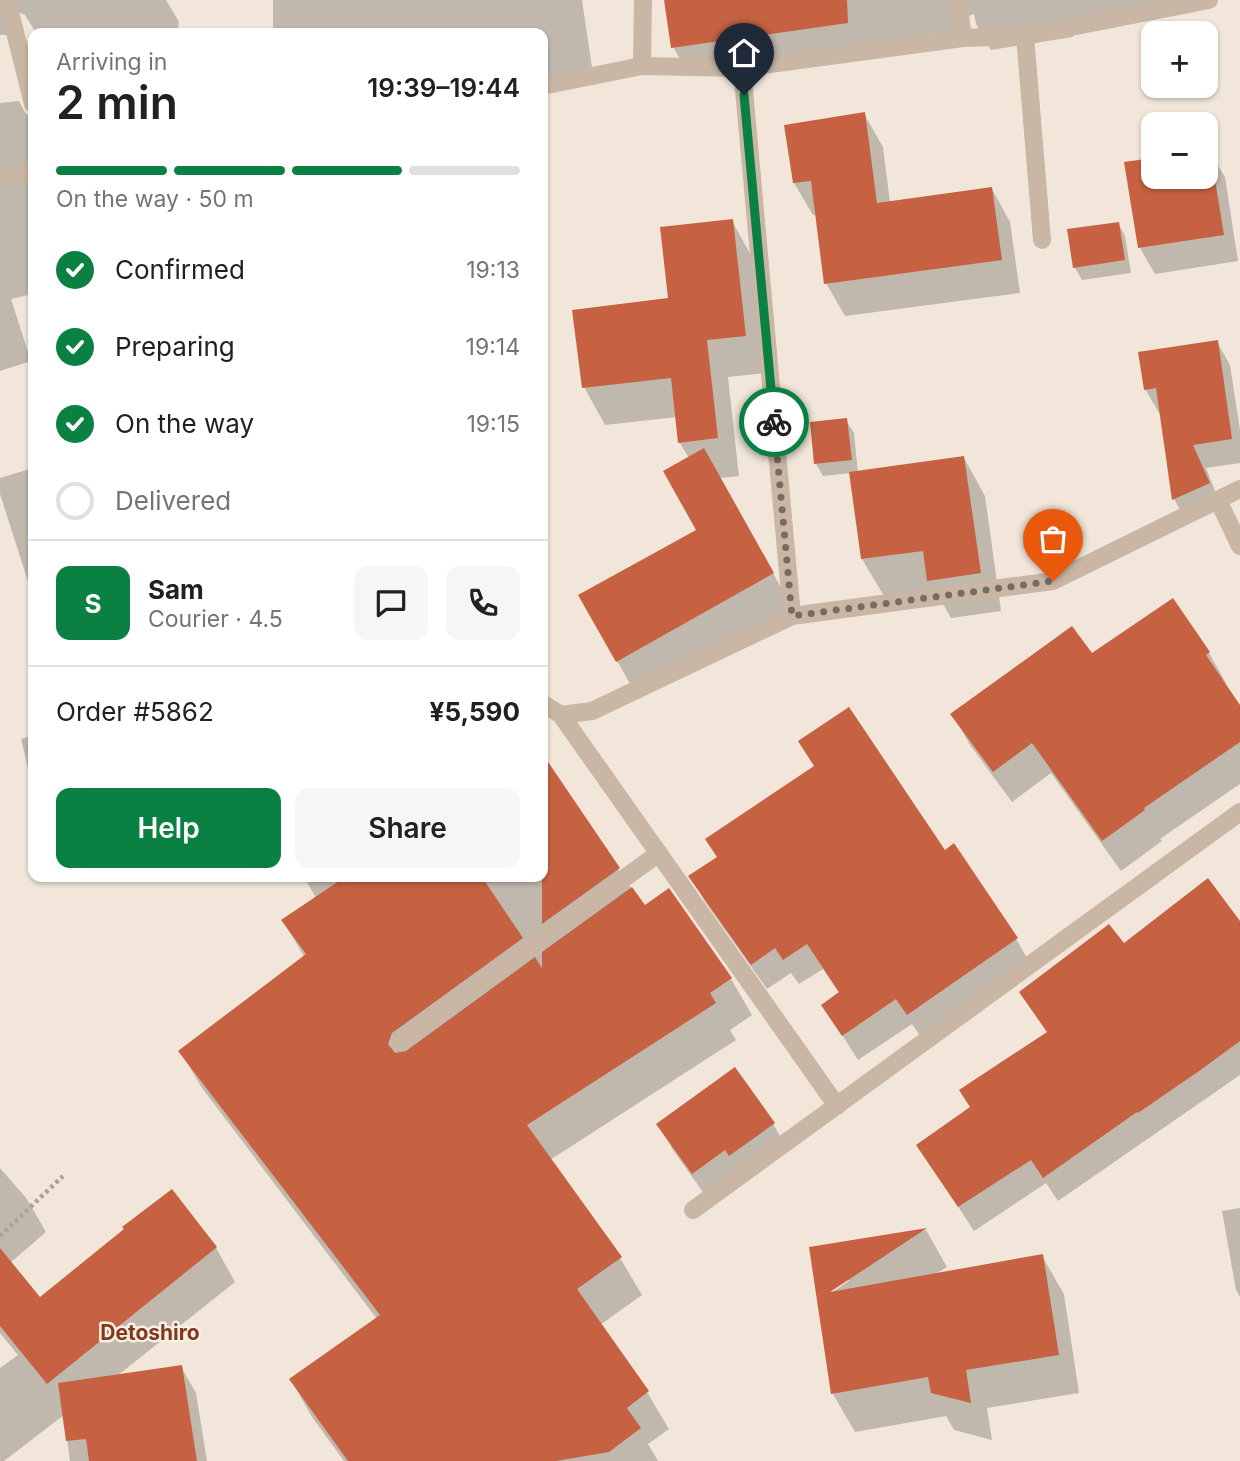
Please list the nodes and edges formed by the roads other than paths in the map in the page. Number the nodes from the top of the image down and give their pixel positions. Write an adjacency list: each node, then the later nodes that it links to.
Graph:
1 (7, 0): 9 (street)
2 (643, 0): 7 (street)
3 (958, 0): 6 (street)
4 (1209, 0): 5 (street)
5 (1025, 36): 6 (street); 13 (street)
6 (964, 38): 8 (street)
7 (642, 66): 8 (street); 10 (street)
8 (742, 68): 17 (street)
9 (28, 84)
10 (548, 85)
11 (28, 173): 12 (street)
12 (0, 176)
13 (1042, 240)
14 (1240, 489): 15 (street)
15 (1218, 500): 16 (street); 17 (street)
16 (1240, 546)
17 (792, 616): 19 (street)
18 (548, 707): 19 (street)
19 (561, 715): 21 (street)
20 (1240, 812): 23 (street)
21 (659, 853): 22 (street); 23 (street)
22 (399, 1042)
23 (837, 1106): 24 (street)
24 (693, 1210)

